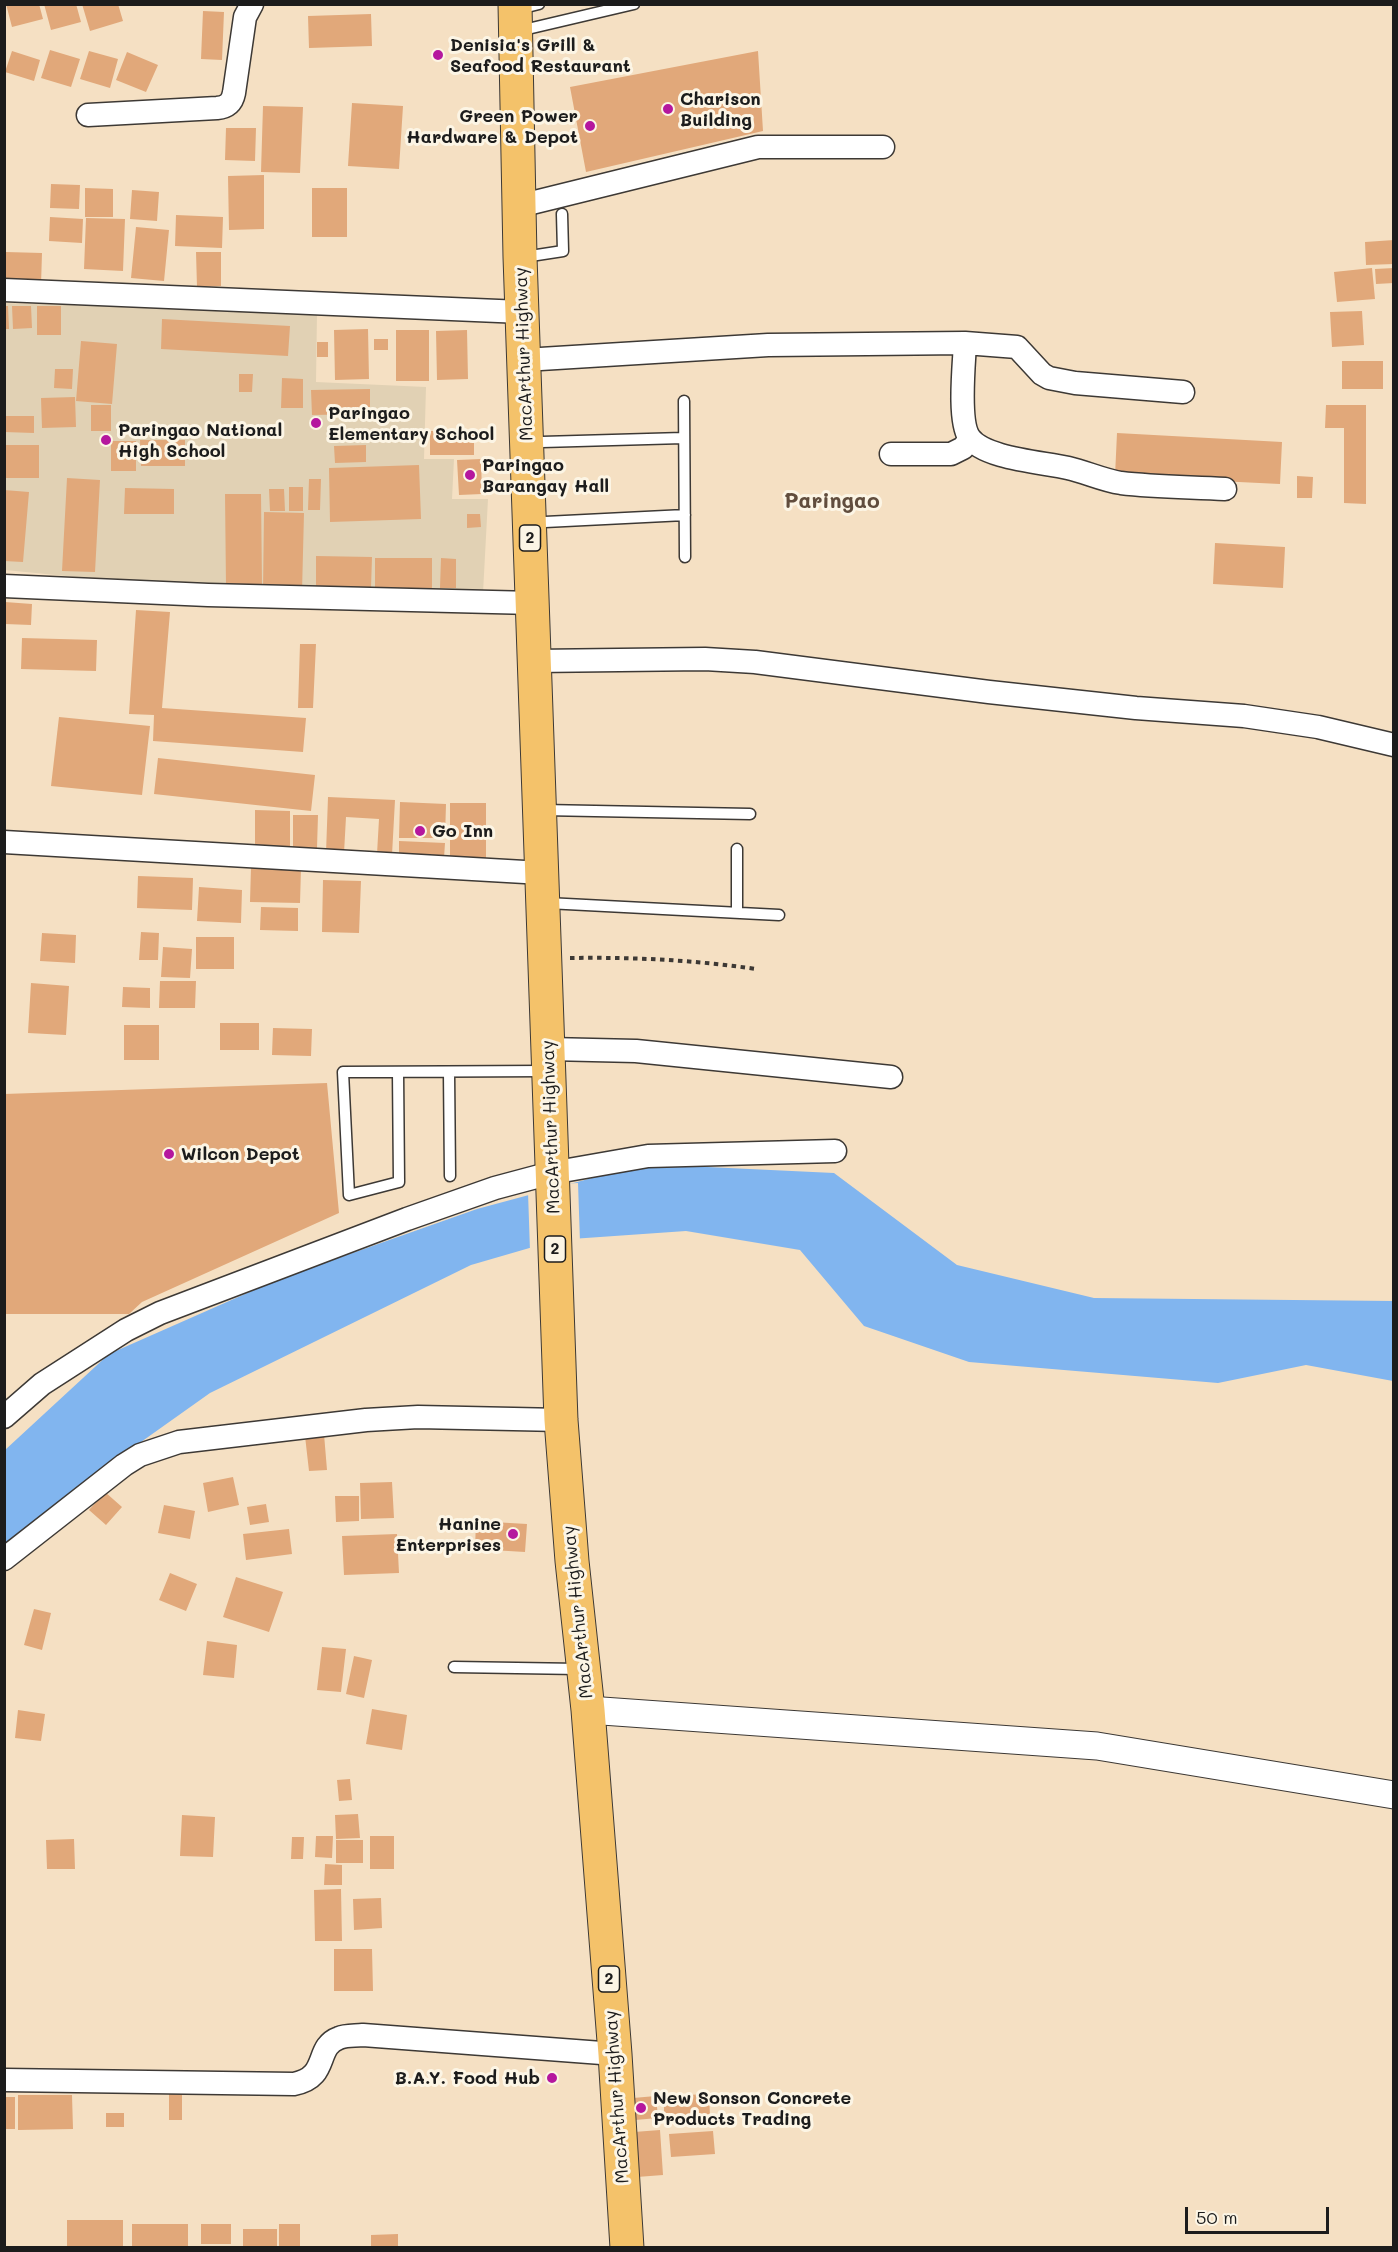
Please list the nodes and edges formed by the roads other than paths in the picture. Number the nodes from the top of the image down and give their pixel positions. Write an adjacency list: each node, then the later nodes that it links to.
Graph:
1 (252, 4): 4 (street)
2 (634, 4): 3 (lane)
3 (521, 13): 6 (highway, MacArthur Highway / 2)
4 (88, 115)
5 (883, 147): 6 (street)
6 (519, 206): 8 (highway, MacArthur Highway / 2)
7 (562, 214): 8 (lane)
8 (520, 257): 10 (highway, MacArthur Highway / 2)
9 (4, 290): 10 (street)
10 (522, 312): 12 (highway, MacArthur Highway / 2)
11 (965, 343): 12 (street); 13 (street); 16 (street)
12 (524, 360): 17 (highway, MacArthur Highway / 2)
13 (1183, 392)
14 (684, 401): 15 (lane)
15 (683, 438): 17 (lane); 20 (lane)
16 (970, 439): 18 (street); 19 (street)
17 (527, 448): 21 (highway, MacArthur Highway / 2)
18 (891, 454)
19 (1225, 489)
20 (685, 515): 21 (lane); 22 (lane)
21 (530, 528): 24 (highway, MacArthur Highway / 2)
22 (685, 557)
23 (4, 586): 24 (street)
24 (533, 603): 25 (highway, MacArthur Highway / 2)
25 (534, 661): 26 (street); 27 (highway, MacArthur Highway / 2)
26 (1394, 745)
27 (540, 810): 28 (lane); 31 (highway, MacArthur Highway / 2)
28 (750, 814)
29 (4, 842): 31 (street)
30 (737, 849): 32 (lane)
31 (543, 888): 32 (lane); 34 (highway, MacArthur Highway / 2)
32 (737, 913): 33 (lane)
33 (779, 915)
34 (549, 1060): 36 (lane); 37 (street); 40 (highway, MacArthur Highway / 2)
35 (398, 1072): 35 (lane); 36 (lane)
36 (449, 1072): 39 (lane)
37 (891, 1077)
38 (835, 1151): 40 (street)
39 (450, 1176)
40 (552, 1178): 41 (street); 42 (highway, MacArthur Highway / 2)
41 (4, 1417)
42 (561, 1420): 43 (street); 45 (highway, MacArthur Highway / 2)
43 (4, 1559)
44 (454, 1667): 45 (lane)
45 (584, 1669): 46 (highway, MacArthur Highway / 2)
46 (588, 1710): 47 (street); 48 (highway, MacArthur Highway / 2)
47 (1394, 1796)
48 (615, 2054): 49 (street); 50 (highway, MacArthur Highway / 2)
49 (4, 2080)
50 (627, 2247)

